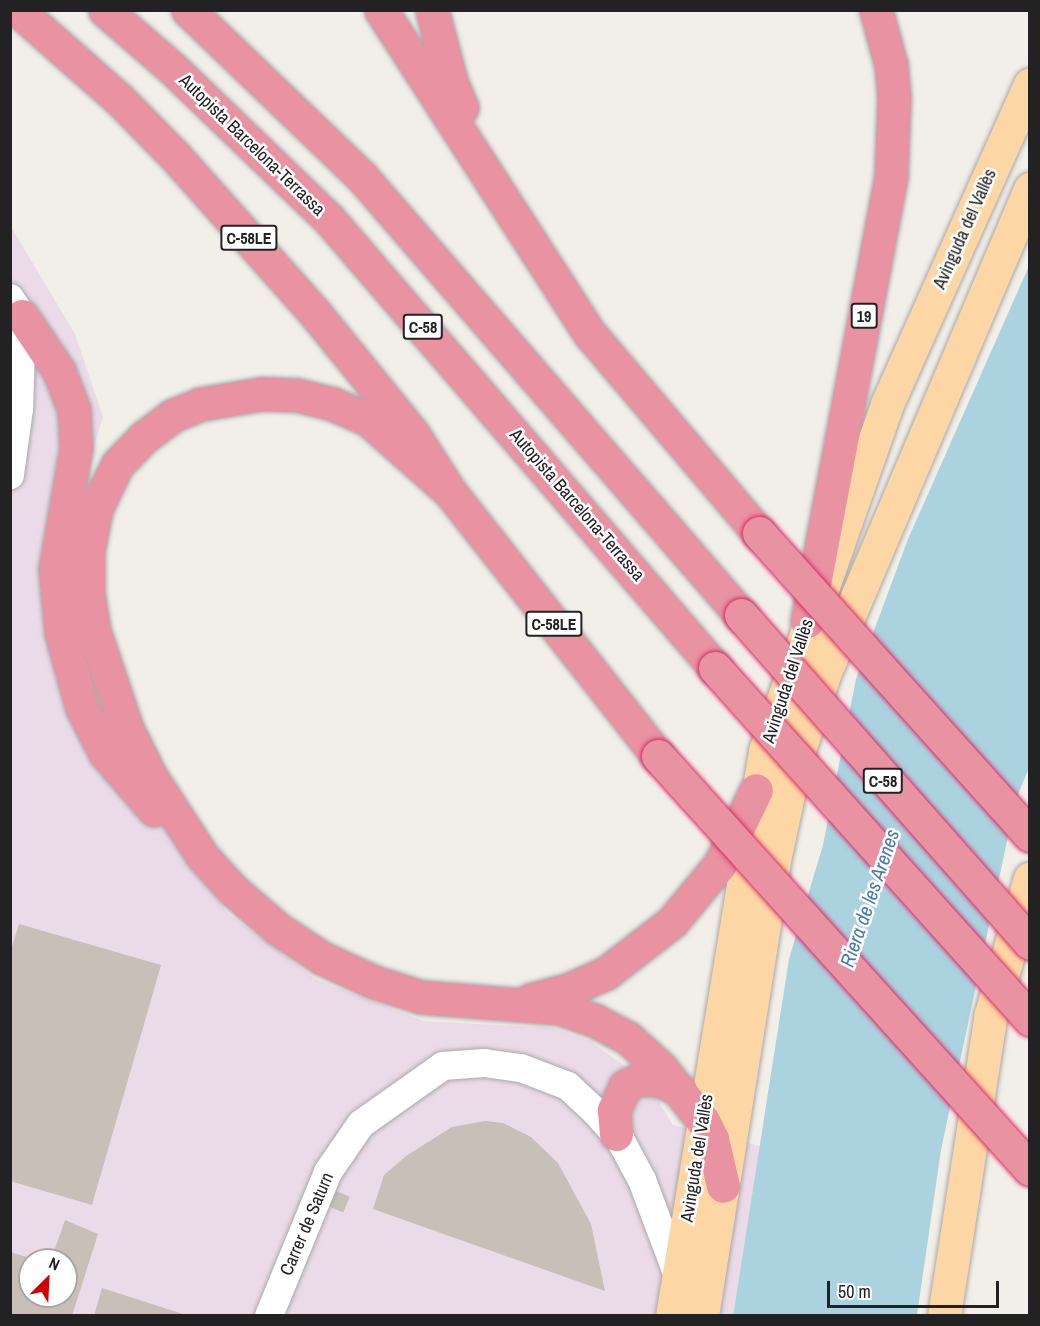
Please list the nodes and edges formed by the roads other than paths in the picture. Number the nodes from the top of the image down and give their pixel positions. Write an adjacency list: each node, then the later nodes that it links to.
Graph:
1 (18, 10): 12 (highway, C-58LE)
2 (105, 10): 20 (highway, Autopista Barcelona-Terrassa / C-58, bridge)
3 (188, 10): 18 (highway, C-58, bridge)
4 (381, 10): 8 (highway)
5 (432, 10): 8 (highway)
6 (876, 10): 13 (highway, 19)
7 (1029, 84): 13 (main road, Avinguda del Vallès)
8 (493, 181): 15 (highway, bridge)
9 (1029, 189): 25 (main road, Avinguda del Vallès)
10 (16, 307): 11 (street); 16 (highway)
11 (10, 475)
12 (450, 492): 16 (highway); 24 (highway, C-58LE, bridge)
13 (807, 621): 14 (main road, Avinguda del Vallès)
14 (756, 790): 19 (highway); 22 (main road, Avinguda del Vallès)
15 (1029, 835)
16 (203, 857): 19 (highway)
17 (1029, 878): 30 (main road)
18 (1029, 942): 31 (main road)
19 (517, 1004): 21 (highway)
20 (1029, 1019)
21 (680, 1090): 22 (highway); 23 (highway)
22 (703, 1121): 25 (highway); 26 (main road, Avinguda del Vallès)
23 (616, 1134): 26 (street, Carrer de Saturn); 27 (street, Carrer de Saturn)
24 (1029, 1168)
25 (723, 1186): 29 (main road, Avinguda del Vallès)
26 (678, 1276): 28 (main road, Avinguda del Vallès)
27 (269, 1316)
28 (672, 1316)
29 (702, 1316)
30 (944, 1316)
31 (956, 1316)

